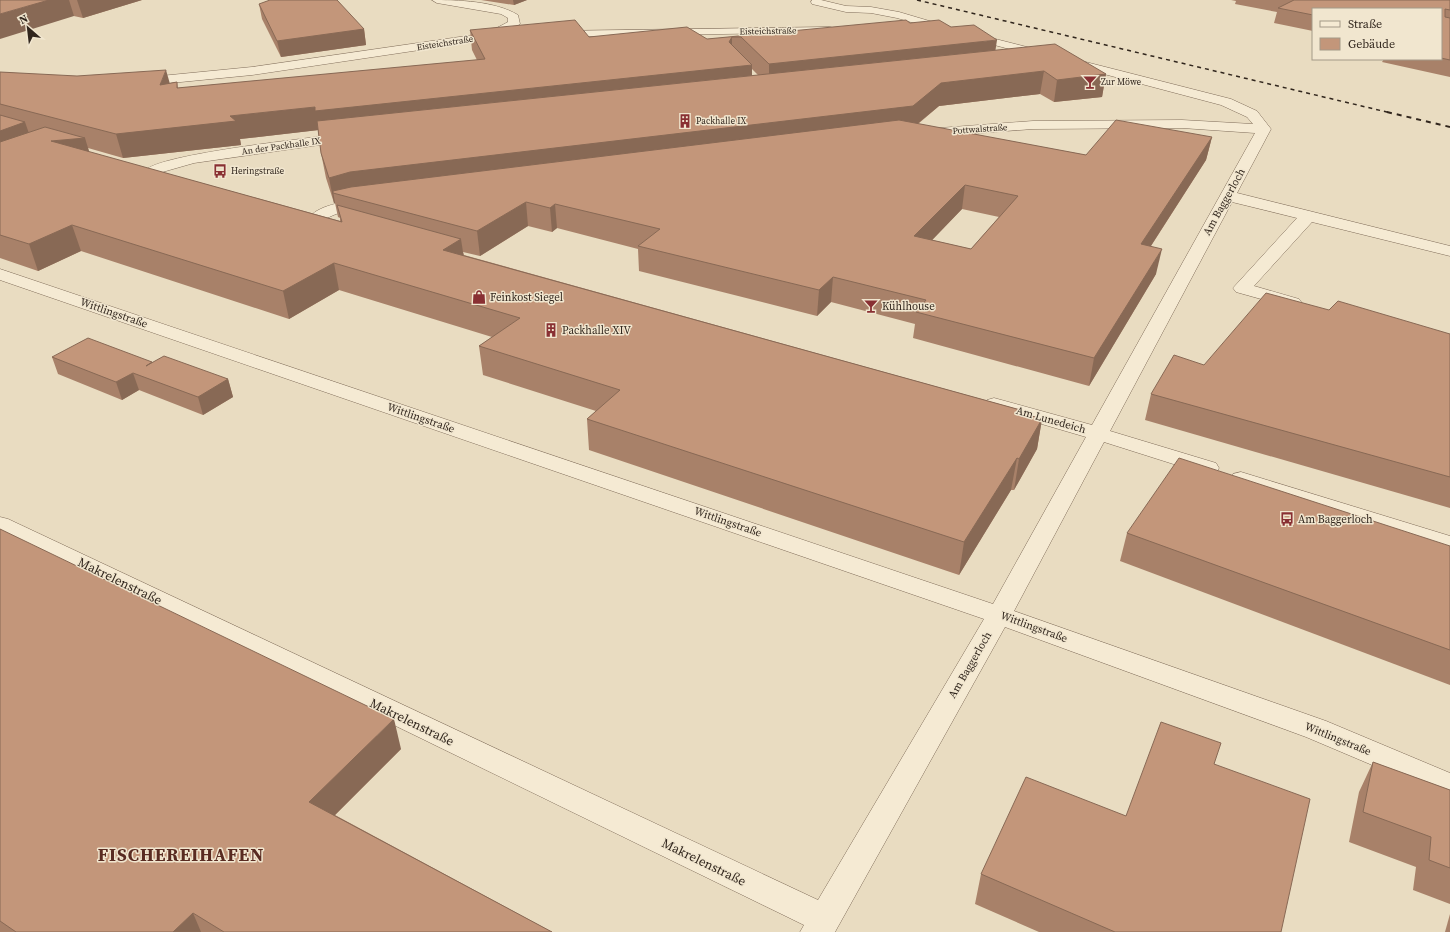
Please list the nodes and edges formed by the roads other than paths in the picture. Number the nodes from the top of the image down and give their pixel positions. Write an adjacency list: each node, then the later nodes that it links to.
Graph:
1 (437, 0): 8 (street)
2 (816, 2): 5 (street)
3 (905, 28): 5 (street)
4 (842, 30): 7 (street, Eisteichstraße)
5 (952, 31): 9 (street)
6 (516, 34): 8 (street, Eisteichstraße)
7 (548, 34)
8 (492, 35): 11 (street, Eisteichstraße)
9 (1056, 58): 10 (street); 12 (street)
10 (1024, 62)
11 (126, 83)
12 (1264, 129): 13 (street, Pottwalstraße); 16 (street, Am Baggerloch)
13 (916, 134)
14 (365, 135): 15 (street, An der Packhalle IX)
15 (180, 179)
16 (1228, 196): 18 (street); 24 (street, Am Baggerloch)
17 (378, 201): 19 (street)
18 (1308, 216): 20 (street); 22 (street)
19 (341, 223)
20 (1450, 252)
21 (2, 277): 27 (street, Wittlingstraße)
22 (1309, 308)
23 (979, 400): 24 (street, Am Lunedeich)
24 (1099, 434): 26 (street, Am Lunedeich); 27 (street, Am Baggerloch)
25 (0, 524): 29 (street, Makrelenstraße)
26 (1450, 544)
27 (999, 615): 28 (street, Wittlingstraße); 29 (street, Am Baggerloch)
28 (1450, 786)
29 (820, 926)

